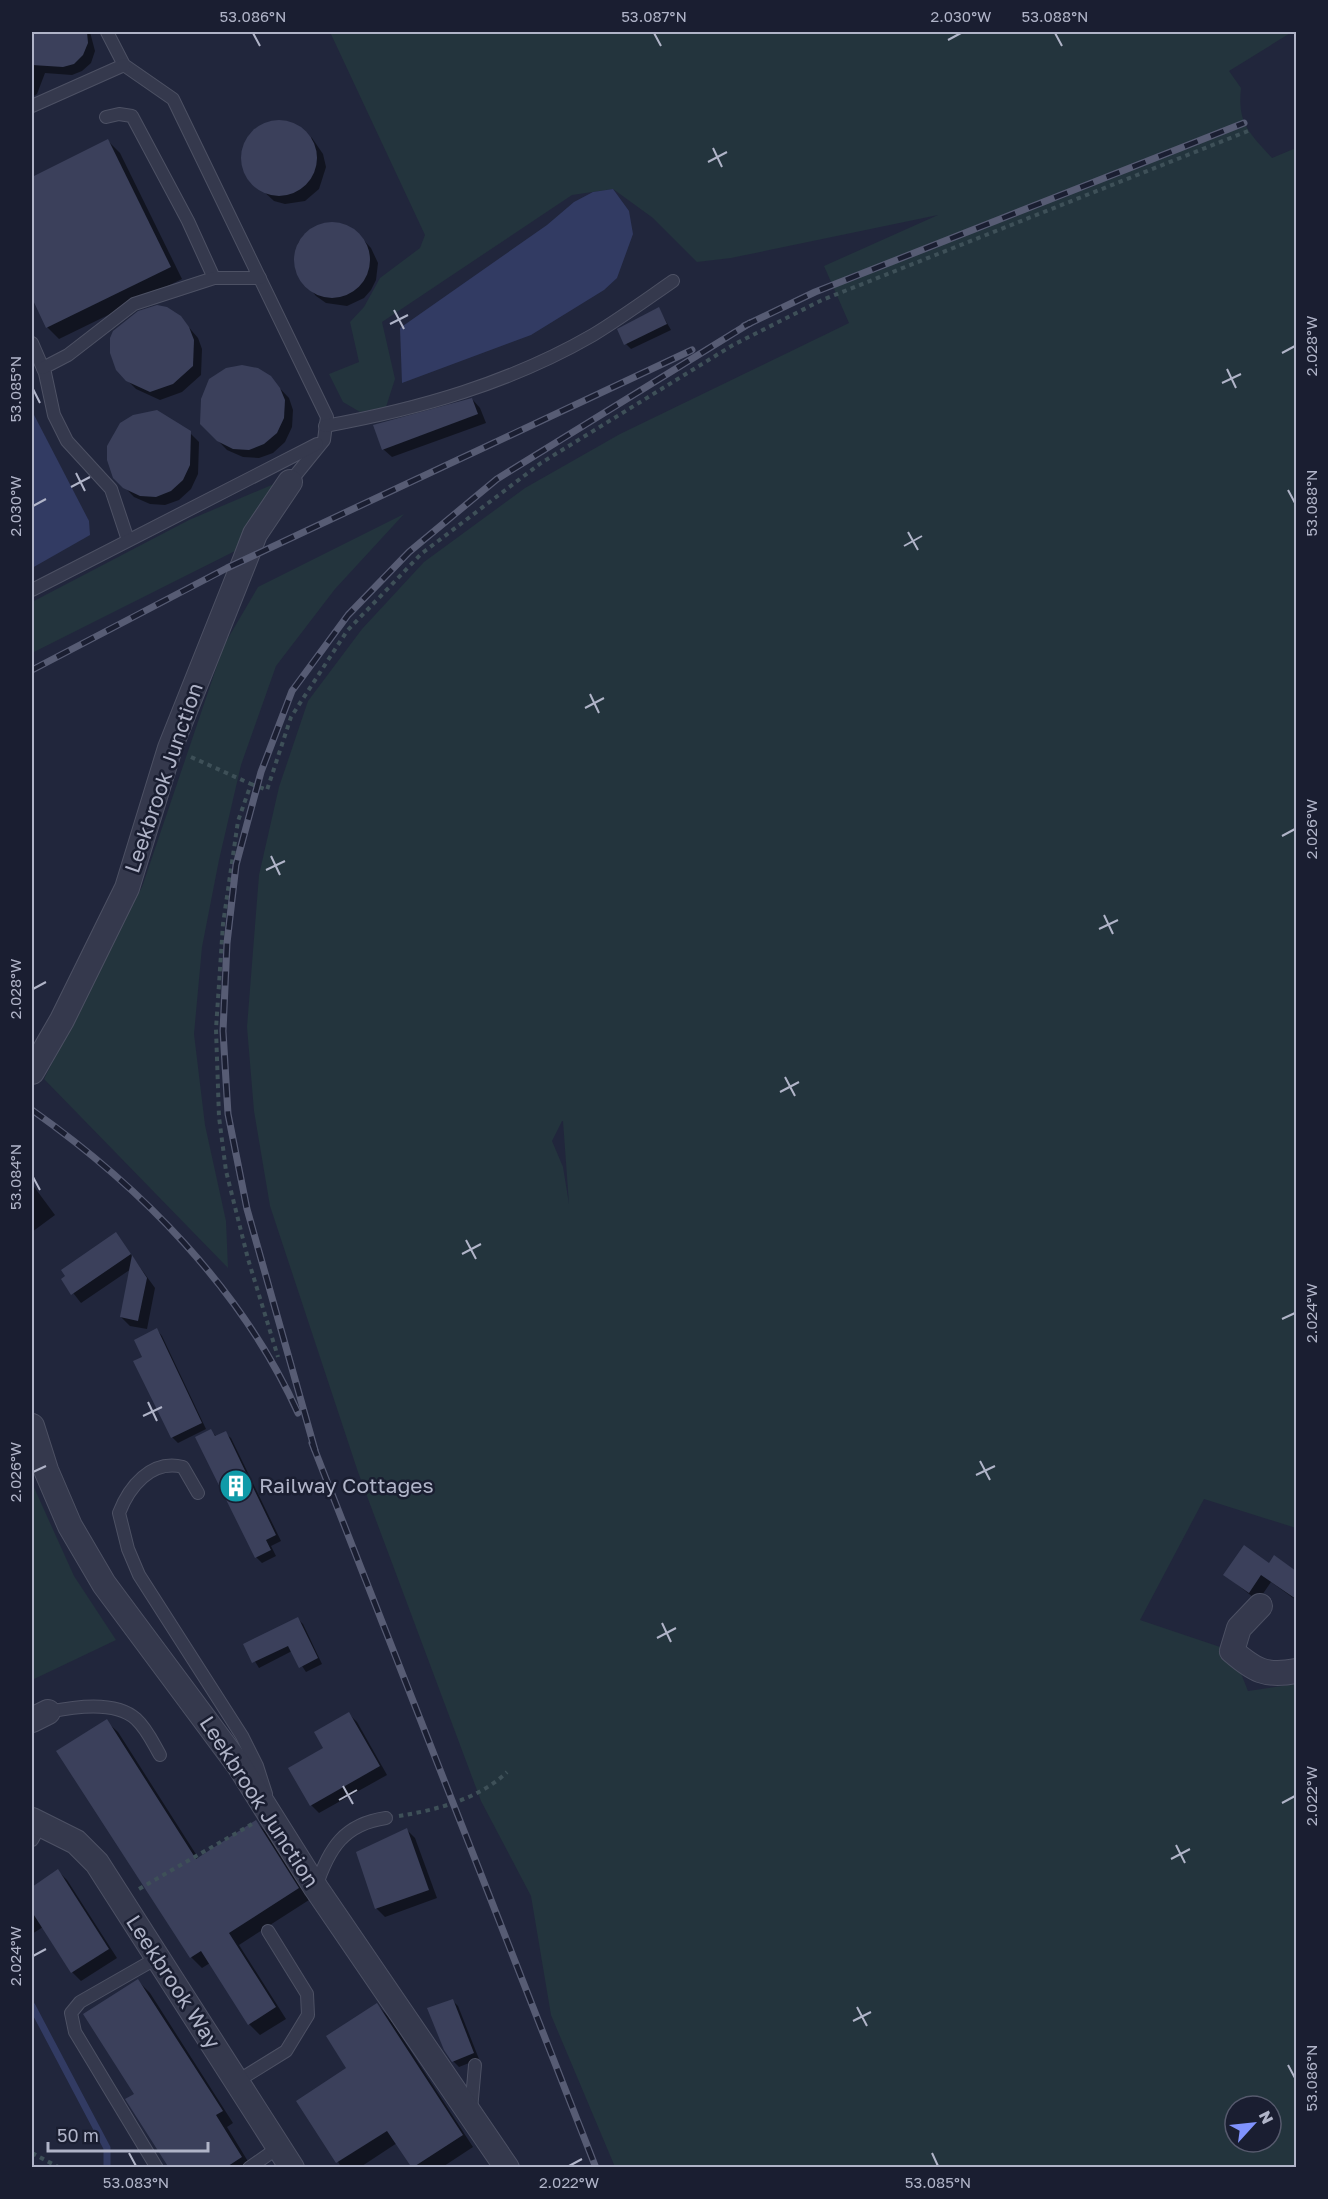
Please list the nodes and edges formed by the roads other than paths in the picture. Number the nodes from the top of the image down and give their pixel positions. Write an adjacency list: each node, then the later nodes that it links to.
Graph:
1 (107, 32): 2 (lane)
2 (124, 65): 3 (lane); 6 (lane)
3 (32, 106)
4 (106, 117): 5 (lane)
5 (214, 278): 6 (lane); 9 (lane)
6 (260, 278): 10 (lane)
7 (673, 281): 10 (lane)
8 (32, 343): 9 (lane)
9 (43, 368): 13 (lane)
10 (326, 426): 11 (lane)
11 (324, 440): 12 (lane); 13 (lane)
12 (290, 482): 15 (street, Leekbrook Junction)
13 (128, 540): 14 (lane)
14 (32, 591)
15 (32, 1072)
16 (32, 1426): 22 (street, Leekbrook Junction)
17 (198, 1493): 22 (lane)
18 (1260, 1606): 19 (street)
19 (1296, 1671)
20 (40, 1716): 21 (lane)
21 (160, 1755)
22 (270, 1811): 25 (street, Leekbrook Junction)
23 (386, 1818): 25 (lane)
24 (35, 1828): 27 (street, Leekbrook Way)
25 (316, 1888): 30 (street, Leekbrook Junction)
26 (268, 1931): 29 (lane)
27 (157, 1958): 29 (street, Leekbrook Way); 32 (lane)
28 (475, 2065): 30 (lane)
29 (236, 2082): 31 (street, Leekbrook Way)
30 (471, 2112): 35 (street, Leekbrook Junction)
31 (279, 2147): 33 (lane); 34 (street, Leekbrook Way)
32 (157, 2168)
33 (249, 2168)
34 (292, 2168)
35 (507, 2168)

